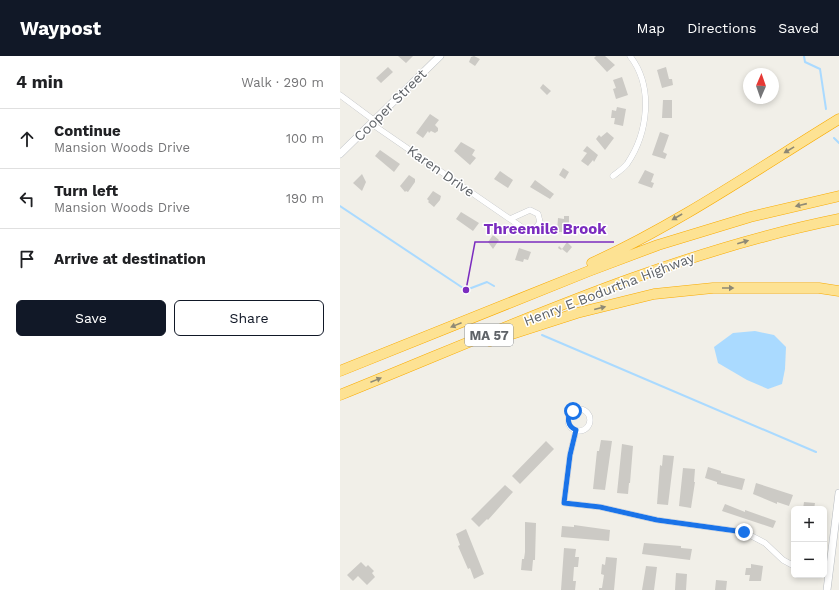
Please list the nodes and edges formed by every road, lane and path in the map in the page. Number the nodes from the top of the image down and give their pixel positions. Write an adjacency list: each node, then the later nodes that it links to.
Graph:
1 (440, 56): 5 (street, Cooper Street)
2 (630, 56): 9 (street)
3 (340, 95): 5 (street, Karen Drive)
4 (839, 120): 7 (highway)
5 (373, 122): 8 (street, Cooper Street); 11 (street, Karen Drive)
6 (839, 124): 7 (highway)
7 (822, 130): 16 (highway, one-way to 16)
8 (340, 154)
9 (613, 176)
10 (839, 196): 16 (highway, Henry E Bodurtha Highway / MA 57, one-way to 16)
11 (510, 219): 11 (street, Karen Drive)
12 (839, 219): 17 (highway, Henry E Bodurtha Highway / MA 57, one-way to 12)
13 (819, 288): 14 (highway); 15 (highway); 17 (highway, one-way to 13)
14 (839, 291)
15 (839, 298)
16 (490, 311): 18 (highway, Henry E Bodurtha Highway / MA 57, one-way to 18)
17 (416, 364): 19 (highway, Henry E Bodurtha Highway / MA 57, one-way to 17)
18 (340, 370)
19 (340, 395)
20 (576, 430): 22 (street)
21 (839, 493): 23 (street)
22 (791, 564)
23 (827, 566)
24 (826, 578): 25 (street)
25 (827, 590)

